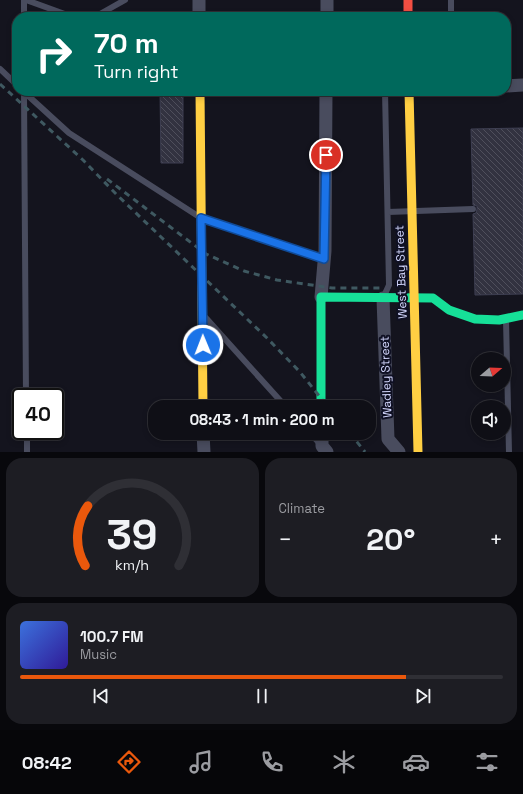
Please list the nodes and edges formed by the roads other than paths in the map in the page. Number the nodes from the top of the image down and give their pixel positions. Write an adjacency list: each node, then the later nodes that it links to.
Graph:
1 (25, 0): 7 (lane); 8 (lane)
2 (125, 0): 9 (lane)
3 (199, 0): 10 (street)
4 (327, 0): 11 (street)
5 (408, 0): 12 (street)
6 (451, 0): 13 (lane)
7 (24, 12)
8 (60, 12)
9 (104, 12)
10 (199, 12)
11 (327, 12)
12 (408, 12)
13 (451, 12)
14 (0, 69): 15 (lane)
15 (12, 80)
16 (523, 85): 17 (street)
17 (511, 86)
18 (24, 96): 33 (lane)
19 (29, 96): 26 (lane)
20 (200, 96): 26 (street)
21 (326, 96): 27 (street)
22 (385, 96): 25 (lane)
23 (409, 96): 44 (street, West Bay Street, bridge)
24 (473, 209): 25 (lane)
25 (388, 212): 29 (lane)
26 (201, 218): 27 (lane); 30 (street)
27 (324, 259): 28 (street)
28 (321, 297): 29 (street); 36 (street)
29 (384, 298): 32 (street); 37 (street, Wadley Street)
30 (202, 314): 34 (street); 35 (lane)
31 (523, 315): 32 (street)
32 (506, 319): 45 (lane)
33 (26, 388)
34 (203, 400)
35 (280, 400)
36 (322, 400)
37 (388, 439): 42 (lane); 43 (street)
38 (26, 440): 40 (lane)
39 (203, 440): 41 (street)
40 (27, 452)
41 (204, 452)
42 (389, 452)
43 (399, 452)
44 (418, 452)
45 (509, 452)

